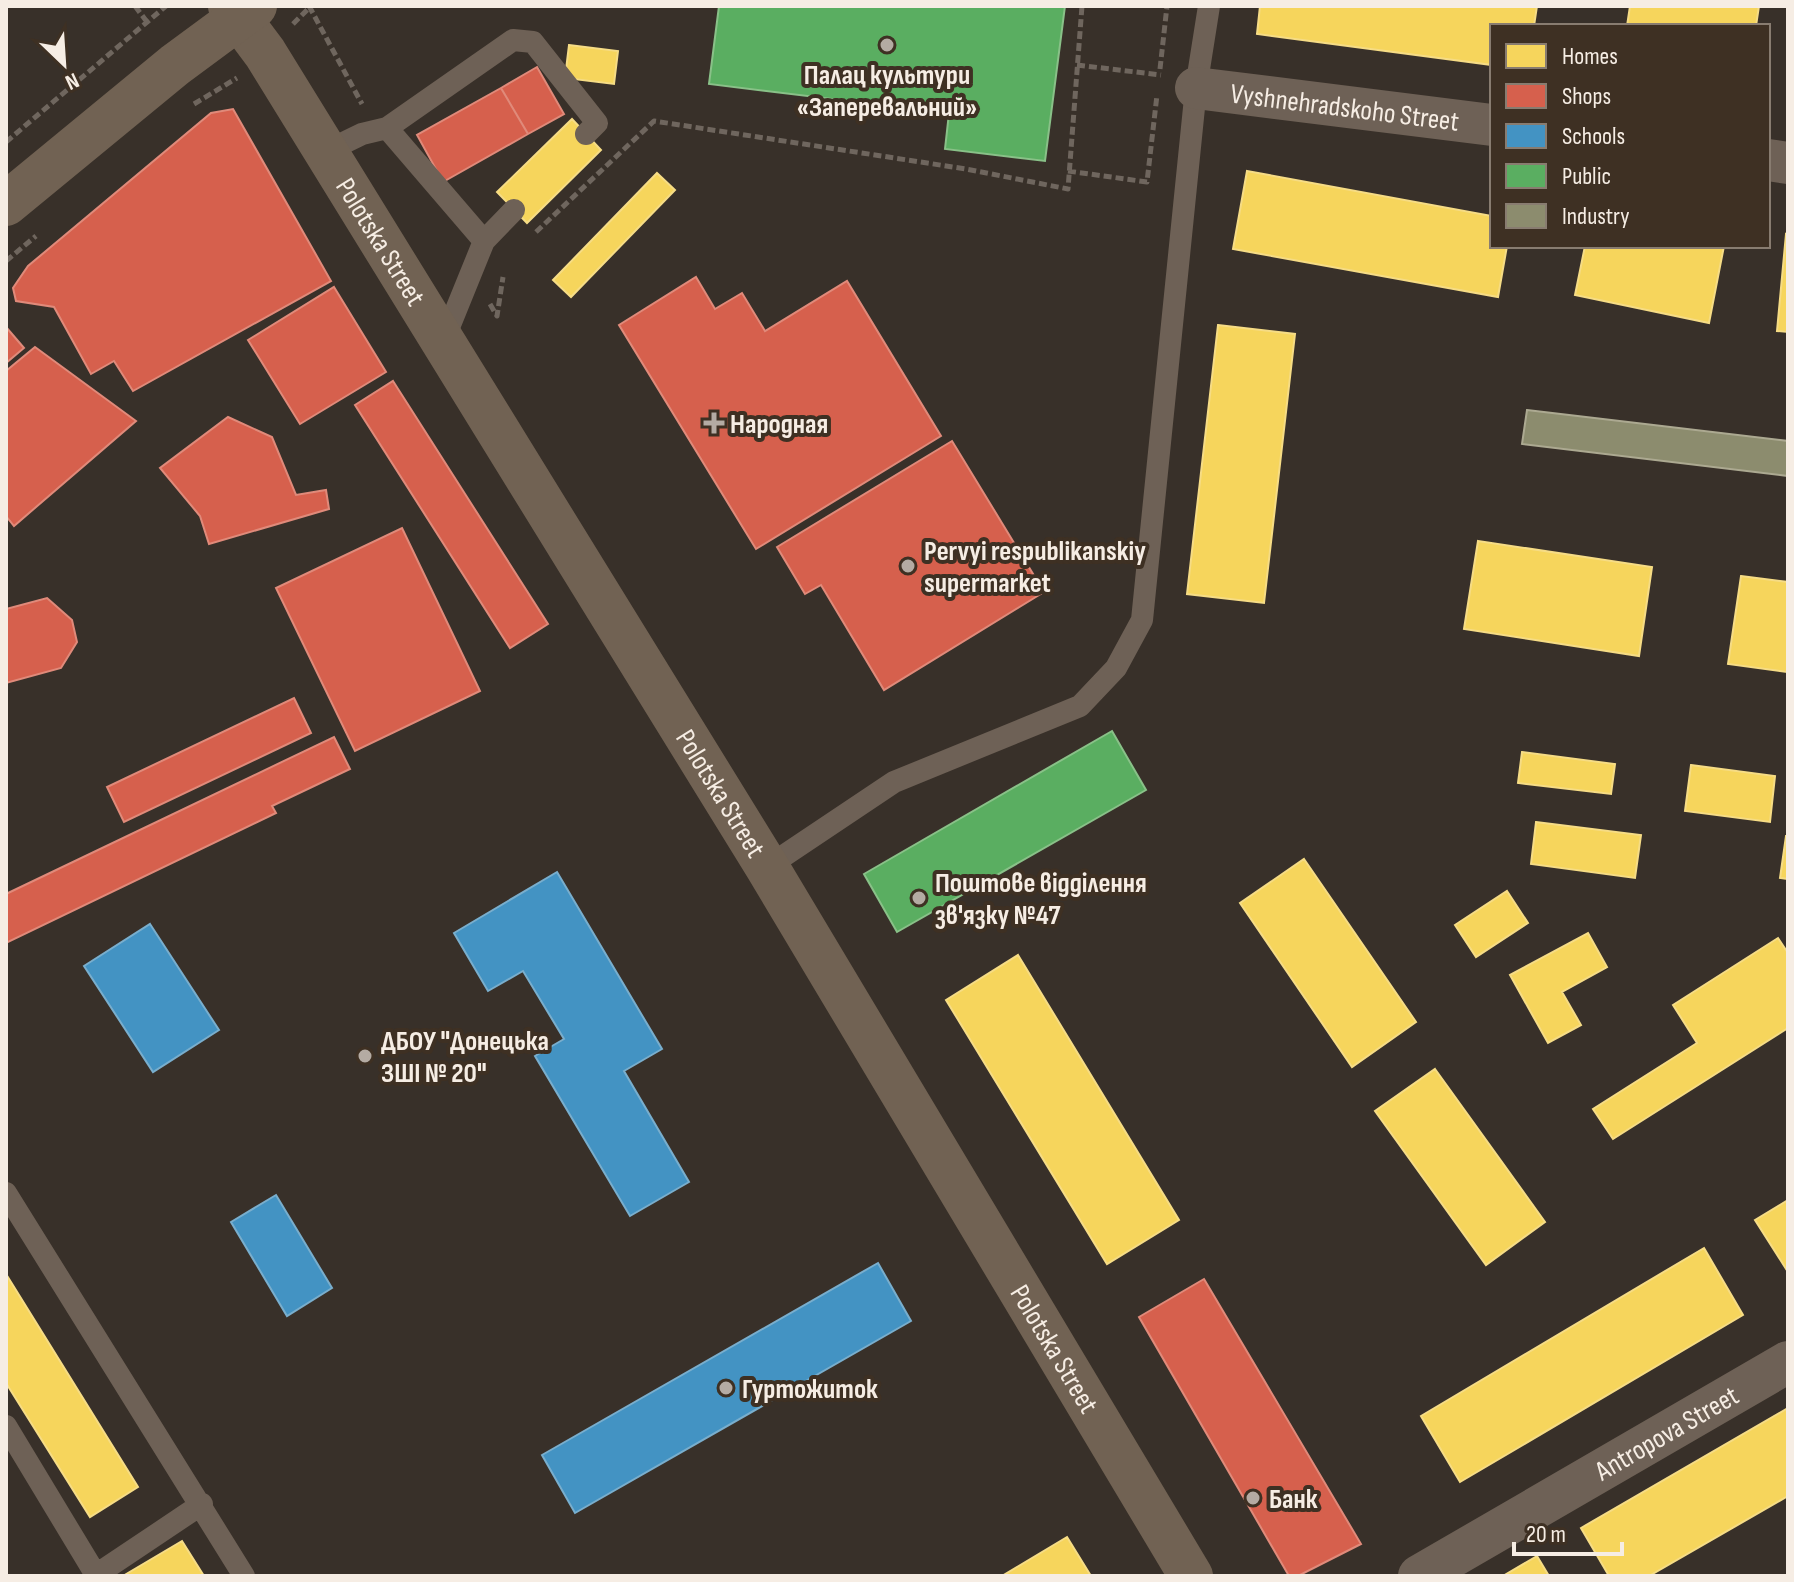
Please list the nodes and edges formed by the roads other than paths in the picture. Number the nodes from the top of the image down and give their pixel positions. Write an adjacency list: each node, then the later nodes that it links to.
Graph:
1 (1209, 6): 3 (lane)
2 (242, 10): 7 (main road, Polotska Street); 8 (main road)
3 (1178, 81): 4 (street, Vyshnehradskoho Street); 12 (lane)
4 (1490, 125)
5 (382, 129): 6 (lane); 7 (lane); 10 (lane)
6 (586, 134)
7 (325, 152): 11 (main road, Polotska Street)
8 (6, 204)
9 (514, 210): 10 (lane)
10 (484, 241): 11 (lane)
11 (443, 343): 12 (main road, Polotska Street)
12 (767, 867): 18 (main road, Polotska Street)
13 (6, 1193): 16 (lane)
14 (1788, 1362): 19 (street, Antropova Street)
15 (6, 1426): 16 (lane)
16 (202, 1504): 17 (lane)
17 (244, 1576)
18 (1191, 1576)
19 (1419, 1576)

